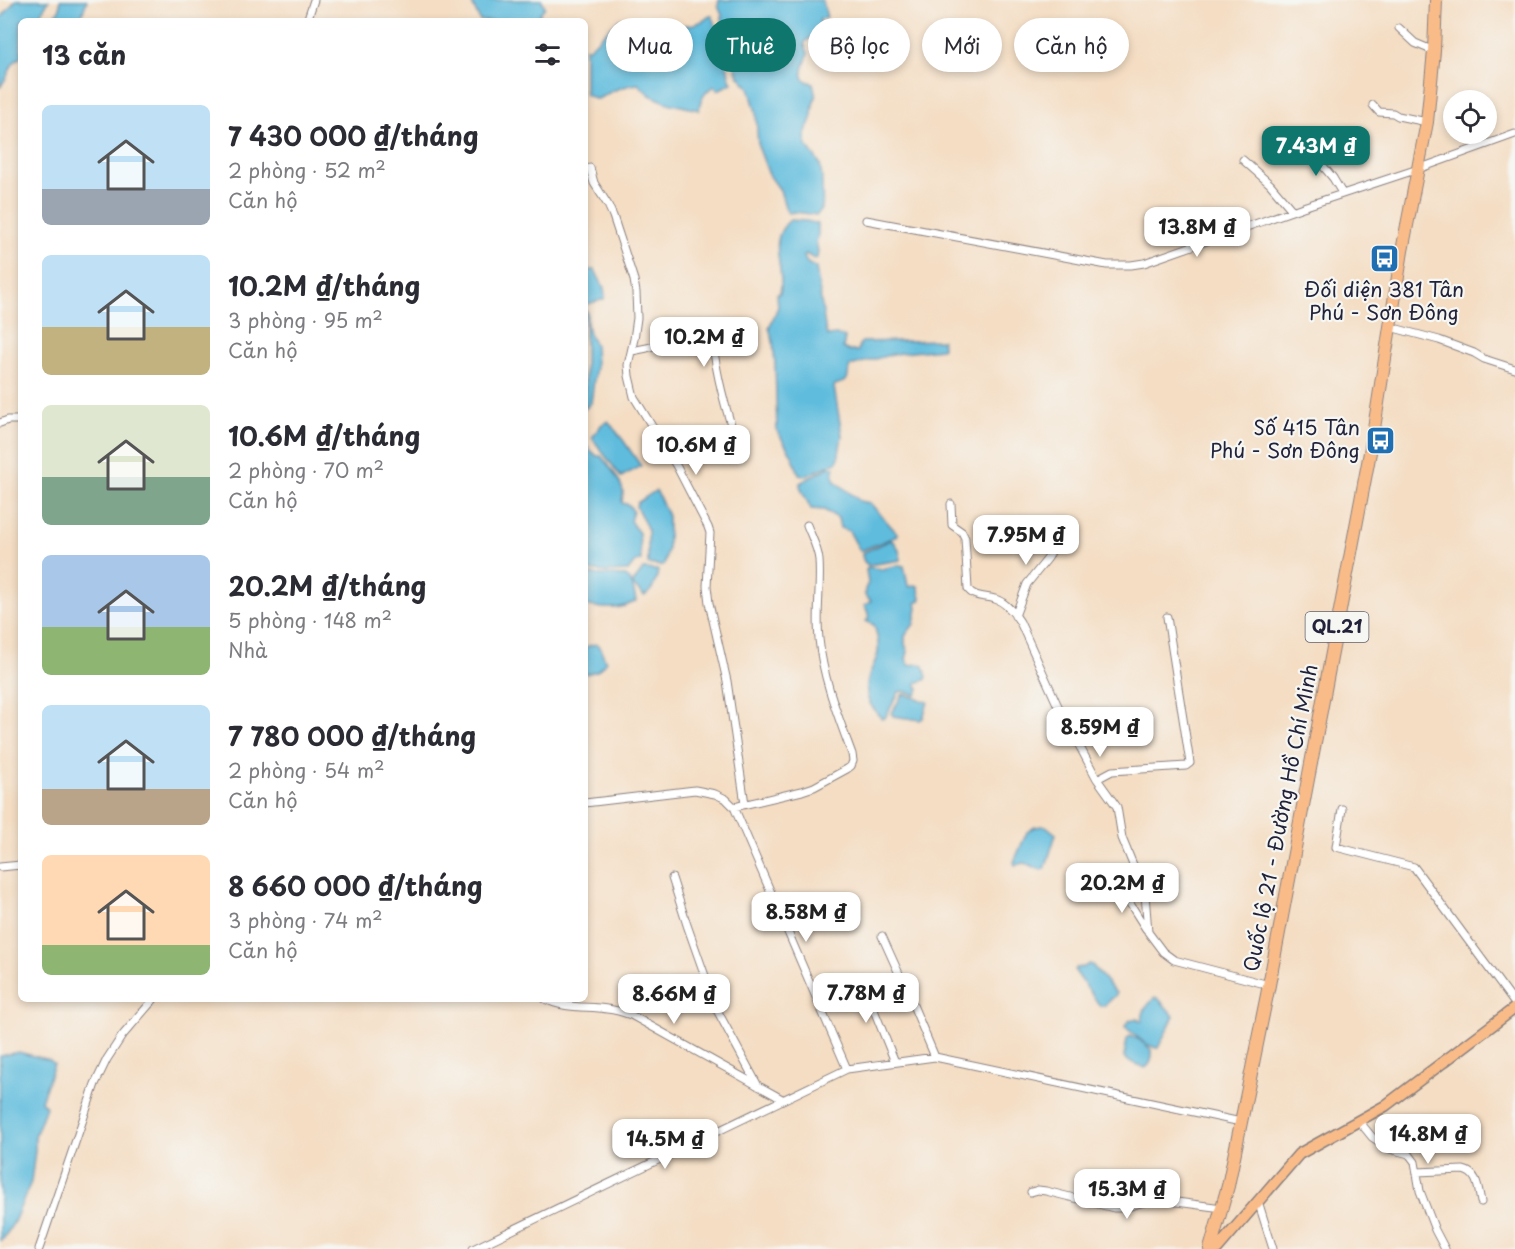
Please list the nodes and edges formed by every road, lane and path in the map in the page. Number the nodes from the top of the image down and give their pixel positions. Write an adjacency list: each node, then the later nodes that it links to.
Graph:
1 (315, 0): 3 (street)
2 (1436, 0): 5 (highway, Quốc lộ 21 - Đường Hồ Chí Minh / QL.21)
3 (308, 18)
4 (1398, 28): 5 (street)
5 (1434, 51): 7 (highway, Quốc lộ 21 - Đường Hồ Chí Minh / QL.21)
6 (1373, 105): 7 (street)
7 (1427, 122): 12 (highway, Quốc lộ 21 - Đường Hồ Chí Minh / QL.21)
8 (1515, 134): 12 (street)
9 (1308, 148): 13 (street)
10 (1243, 159): 14 (street)
11 (590, 168): 17 (street)
12 (1418, 169): 13 (street); 16 (highway, Quốc lộ 21 - Đường Hồ Chí Minh / QL.21)
13 (1342, 193): 14 (street)
14 (1292, 210): 15 (street)
15 (866, 220)
16 (1390, 327): 18 (street); 39 (highway, Quốc lộ 21 - Đường Hồ Chí Minh / QL.21)
17 (632, 351): 21 (street); 29 (street)
18 (1515, 369)
19 (18, 420): 20 (street)
20 (0, 423)
21 (740, 454)
22 (951, 504): 25 (street)
23 (807, 525): 29 (street)
24 (1064, 528): 25 (street)
25 (1015, 615): 27 (street)
26 (1167, 617): 27 (street)
27 (1097, 779): 36 (street)
28 (588, 803): 30 (street)
29 (745, 804): 30 (street)
30 (734, 807): 45 (street)
31 (1342, 809): 42 (street)
32 (18, 865): 33 (street)
33 (0, 867)
34 (672, 878): 46 (street)
35 (1117, 882): 36 (street)
36 (1148, 932): 39 (street)
37 (882, 936): 43 (street)
38 (861, 978): 44 (street)
39 (1269, 985): 49 (highway, Quốc lộ 21 - Đường Hồ Chí Minh / QL.21)
40 (151, 1002): 55 (street)
41 (556, 1002): 46 (street)
42 (1515, 1006): 48 (main road)
43 (935, 1057): 44 (street); 49 (street)
44 (895, 1062): 45 (street)
45 (847, 1069): 47 (street)
46 (758, 1086): 47 (street)
47 (782, 1099): 56 (street)
48 (1359, 1121): 50 (street); 52 (main road)
49 (1241, 1122): 54 (highway, Quốc lộ 21 - Đường Hồ Chí Minh / QL.21)
50 (1417, 1172): 53 (street); 60 (street)
51 (1031, 1192): 54 (street)
52 (1258, 1201): 58 (main road); 59 (street)
53 (1481, 1202)
54 (1222, 1208): 57 (highway, Quốc lộ 21 - Đường Hồ Chí Minh / QL.21)
55 (39, 1249)
56 (473, 1249)
57 (1210, 1249)
58 (1217, 1249)
59 (1273, 1249)
60 (1445, 1249)

